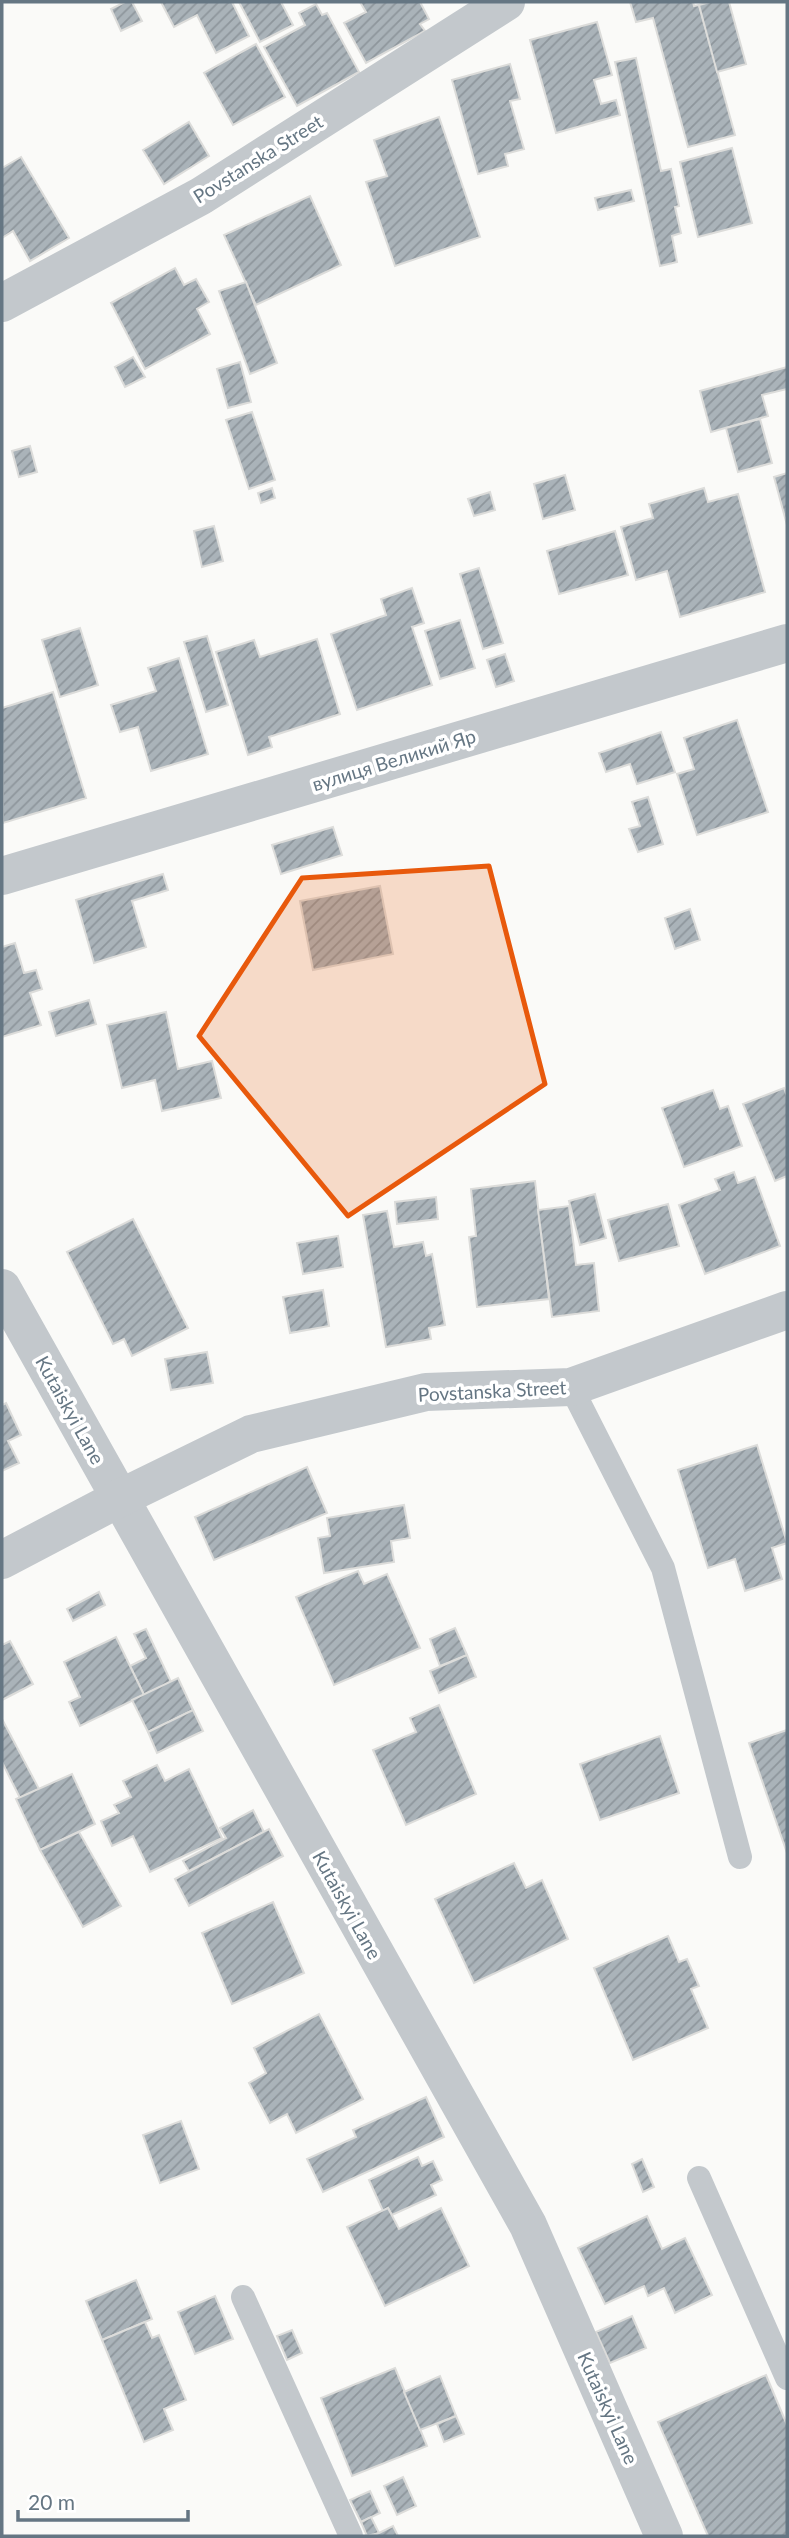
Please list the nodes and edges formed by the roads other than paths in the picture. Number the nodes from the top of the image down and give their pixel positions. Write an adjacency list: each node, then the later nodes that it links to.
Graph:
1 (506, 2): 2 (street, Povstanska Street)
2 (2, 303)
3 (787, 643): 4 (street, вулиця Великий Яр)
4 (2, 876)
5 (2, 1287): 8 (street, Kutaiskyi Lane)
6 (787, 1310): 7 (street, Povstanska Street)
7 (571, 1387): 8 (street, Povstanska Street); 10 (lane)
8 (118, 1499): 9 (street, Povstanska Street); 15 (street, Kutaiskyi Lane)
9 (2, 1560)
10 (740, 1857)
11 (699, 2178): 13 (lane)
12 (243, 2297): 14 (lane)
13 (787, 2378)
14 (351, 2536)
15 (664, 2536)

